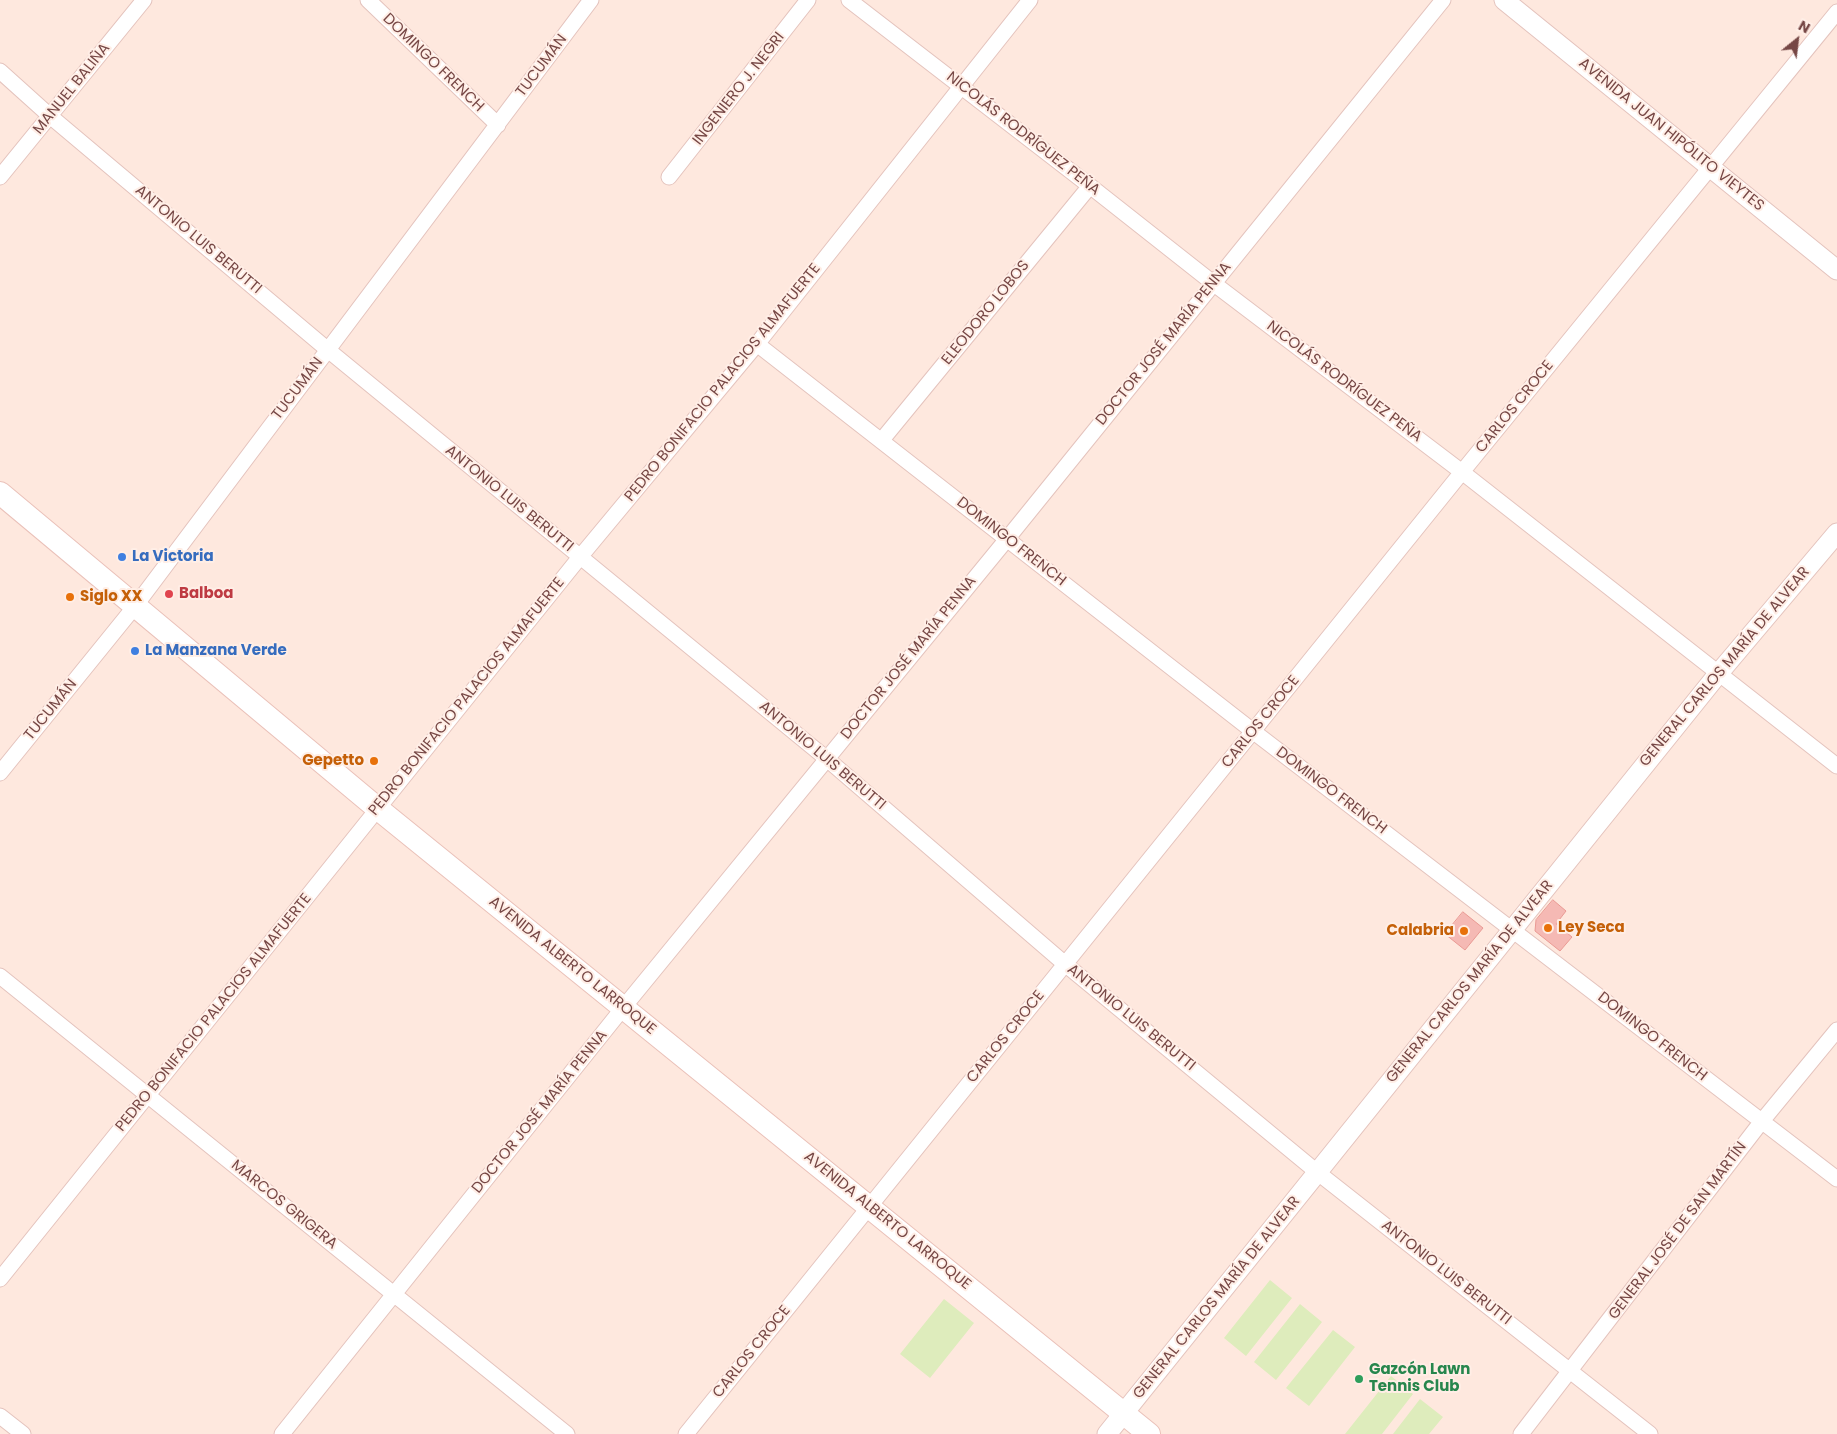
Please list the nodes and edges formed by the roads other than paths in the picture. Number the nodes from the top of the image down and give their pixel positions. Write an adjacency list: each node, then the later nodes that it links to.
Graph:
1 (144, 0): 12 (street, MANUEL BALIÑA)
2 (368, 0): 13 (street, DOMINGO FRENCH)
3 (591, 0): 13 (street, TUCUMÁN)
4 (808, 0): 16 (street, INGENIERO J. NEGRI)
5 (849, 0): 11 (street, NICOLÁS RODRÍGUEZ PEÑA)
6 (1030, 0): 11 (street, PEDRO BONIFACIO PALACIOS ALMAFUERTE)
7 (1443, 0): 19 (street, DOCTOR JOSÉ MARÍA PENNA)
8 (1504, 0): 14 (street, AVENIDA JUAN HIPÓLITO VIEYTES)
9 (1837, 12): 14 (street, CARLOS CROCE)
10 (0, 71): 12 (street, ANTONIO LUIS BERUTTI)
11 (961, 86): 17 (street, NICOLÁS RODRÍGUEZ PEÑA); 20 (street, PEDRO BONIFACIO PALACIOS ALMAFUERTE)
12 (50, 116): 15 (street, MANUEL BALIÑA); 21 (street, ANTONIO LUIS BERUTTI)
13 (498, 125): 21 (street, TUCUMÁN)
14 (1710, 167): 18 (street, AVENIDA JUAN HIPÓLITO VIEYTES); 23 (street, CARLOS CROCE)
15 (0, 177)
16 (669, 177)
17 (1090, 186): 19 (street, NICOLÁS RODRÍGUEZ PEÑA); 22 (street, ELEODORO LOBOS)
18 (1837, 270)
19 (1213, 283): 23 (street, NICOLÁS RODRÍGUEZ PEÑA); 26 (street, DOCTOR JOSÉ MARÍA PENNA)
20 (757, 344): 22 (street, DOMINGO FRENCH); 27 (street, PEDRO BONIFACIO PALACIOS ALMAFUERTE)
21 (328, 350): 27 (street, ANTONIO LUIS BERUTTI); 28 (street, TUCUMÁN)
22 (881, 441): 26 (street, DOMINGO FRENCH)
23 (1462, 472): 29 (street, NICOLÁS RODRÍGUEZ PEÑA); 30 (street, CARLOS CROCE)
24 (0, 492): 28 (main road, AVENIDA ALBERTO LARROQUE)
25 (1837, 532): 29 (street, GENERAL CARLOS MARÍA DE ALVEAR)
26 (1007, 539): 30 (street, DOMINGO FRENCH); 31 (street, DOCTOR JOSÉ MARÍA PENNA)
27 (580, 557): 31 (street, ANTONIO LUIS BERUTTI); 34 (street, PEDRO BONIFACIO PALACIOS ALMAFUERTE)
28 (136, 605): 33 (street, TUCUMÁN); 34 (main road, AVENIDA ALBERTO LARROQUE)
29 (1718, 674): 32 (street, NICOLÁS RODRÍGUEZ PEÑA); 35 (street, GENERAL CARLOS MARÍA DE ALVEAR)
30 (1254, 732): 35 (street, DOMINGO FRENCH); 36 (street, CARLOS CROCE)
31 (827, 759): 36 (street, ANTONIO LUIS BERUTTI); 38 (street, DOCTOR JOSÉ MARÍA PENNA)
32 (1837, 766)
33 (0, 773)
34 (377, 808): 38 (main road, AVENIDA ALBERTO LARROQUE); 40 (street, PEDRO BONIFACIO PALACIOS ALMAFUERTE)
35 (1512, 929): 41 (street, DOMINGO FRENCH); 42 (street, GENERAL CARLOS MARÍA DE ALVEAR)
36 (1065, 964): 42 (street, ANTONIO LUIS BERUTTI); 44 (street, CARLOS CROCE)
37 (0, 976): 40 (street, MARCOS GRIGERA)
38 (623, 1008): 44 (main road, AVENIDA ALBERTO LARROQUE); 46 (street, DOCTOR JOSÉ MARÍA PENNA)
39 (1837, 1030): 41 (street, GENERAL JOSÉ DE SAN MARTÍN)
40 (148, 1096): 45 (street, PEDRO BONIFACIO PALACIOS ALMAFUERTE); 46 (street, MARCOS GRIGERA)
41 (1762, 1121): 43 (street, DOMINGO FRENCH); 47 (street, GENERAL JOSÉ DE SAN MARTÍN)
42 (1318, 1172): 47 (street, ANTONIO LUIS BERUTTI); 48 (street, GENERAL CARLOS MARÍA DE ALVEAR)
43 (1837, 1178)
44 (869, 1207): 48 (main road, AVENIDA ALBERTO LARROQUE); 53 (street, CARLOS CROCE)
45 (0, 1279)
46 (394, 1295): 51 (street, DOCTOR JOSÉ MARÍA PENNA); 52 (street, MARCOS GRIGERA)
47 (1571, 1372): 56 (street, GENERAL JOSÉ DE SAN MARTÍN); 57 (street, ANTONIO LUIS BERUTTI)
48 (1124, 1413): 54 (street, GENERAL CARLOS MARÍA DE ALVEAR); 55 (main road, AVENIDA ALBERTO LARROQUE)
49 (0, 1416): 50 (street)
50 (23, 1434)
51 (282, 1434)
52 (567, 1434)
53 (686, 1434)
54 (1107, 1434)
55 (1149, 1434)
56 (1521, 1434)
57 (1650, 1434)

